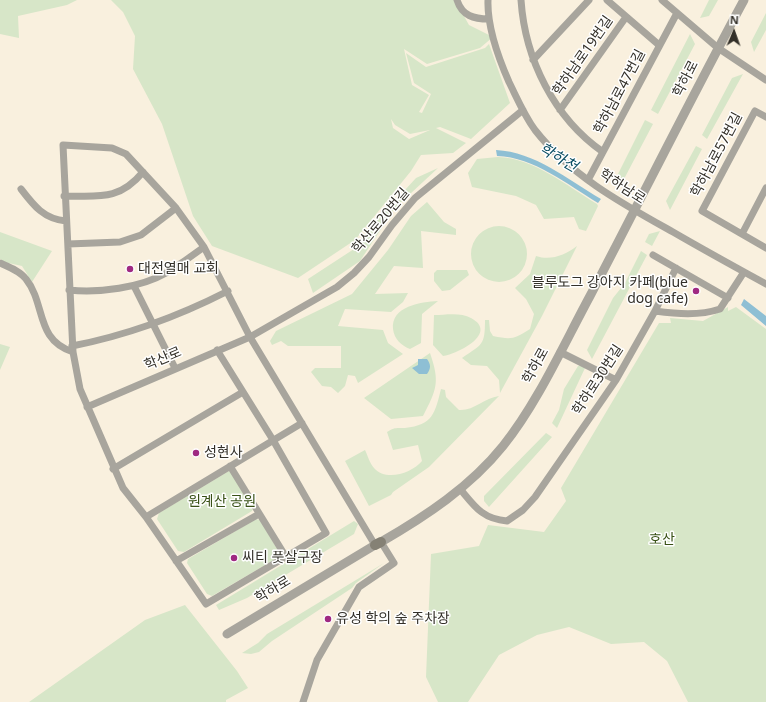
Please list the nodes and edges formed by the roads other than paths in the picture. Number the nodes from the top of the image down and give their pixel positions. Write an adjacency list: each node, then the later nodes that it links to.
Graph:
1 (458, 0): 10 (street)
2 (488, 0): 10 (street, 학하남로)
3 (521, 0): 13 (street, 학하남로47번길)
4 (589, 0): 13 (street, 학하남로19번길)
5 (607, 0): 9 (street, 학하남로19번길)
6 (662, 0): 8 (street)
7 (744, 0): 12 (street, 학하로)
8 (677, 12): 11 (street, 학하남로47번길); 12 (street)
9 (626, 17): 11 (street, 학하남로19번길); 16 (street, 학하남로19번길)
10 (489, 19): 15 (street, 학하남로)
11 (659, 45): 18 (street, 학하남로47번길)
12 (718, 48): 14 (street); 25 (street, 학하로)
13 (533, 60): 16 (street, 학하남로47번길)
14 (766, 80)
15 (523, 110): 20 (street, 학하남로); 42 (street, 학산로20번길)
16 (560, 110): 18 (street, 학하남로47번길)
17 (766, 117): 27 (street, 학하남로57번길)
18 (603, 152): 20 (street)
19 (143, 172): 23 (street); 23 (street); 24 (street)
20 (588, 180): 25 (street, 학하남로)
21 (766, 188): 27 (street)
22 (21, 189): 26 (street)
23 (64, 196): 26 (street)
24 (176, 208): 28 (street); 29 (street)
25 (635, 211): 34 (street, 학하남로); 45 (street, 학하로)
26 (66, 221): 28 (street)
27 (742, 234): 30 (street)
28 (68, 244): 37 (street)
29 (204, 247): 36 (street); 38 (street)
30 (766, 248)
31 (653, 255): 33 (street)
32 (0, 263): 43 (street)
33 (676, 268): 39 (street); 40 (street, 학하로30번길)
34 (744, 272): 35 (street, 학하남로); 39 (street)
35 (766, 283)
36 (134, 286): 37 (street); 41 (street)
37 (69, 290): 43 (street)
38 (228, 291): 41 (street); 42 (street)
39 (728, 298): 40 (street)
40 (655, 311): 47 (street, 학하로30번길)
41 (153, 325): 43 (street); 46 (street)
42 (250, 337): 44 (street, 학산로); 50 (street)
43 (73, 349): 49 (street)
44 (217, 350): 46 (street, 학산로); 48 (street)
45 (560, 352): 47 (street); 54 (street, 학하로)
46 (175, 368): 49 (street, 학산로)
47 (616, 380): 54 (street, 학하로30번길)
48 (243, 392): 51 (street); 53 (street)
49 (87, 407): 53 (street)
50 (302, 423): 51 (street); 59 (street)
51 (273, 440): 52 (street); 60 (street)
52 (230, 466): 55 (street); 56 (street)
53 (113, 469): 56 (street)
54 (460, 490): 59 (street, 학하로)
55 (259, 514): 60 (street); 61 (street)
56 (146, 517): 57 (street)
57 (158, 535): 58 (street); 61 (street)
58 (151, 540)
59 (378, 544): 62 (street, 학하로); 63 (street)
60 (286, 557): 61 (street)
61 (176, 561)
62 (228, 634)
63 (303, 702)

